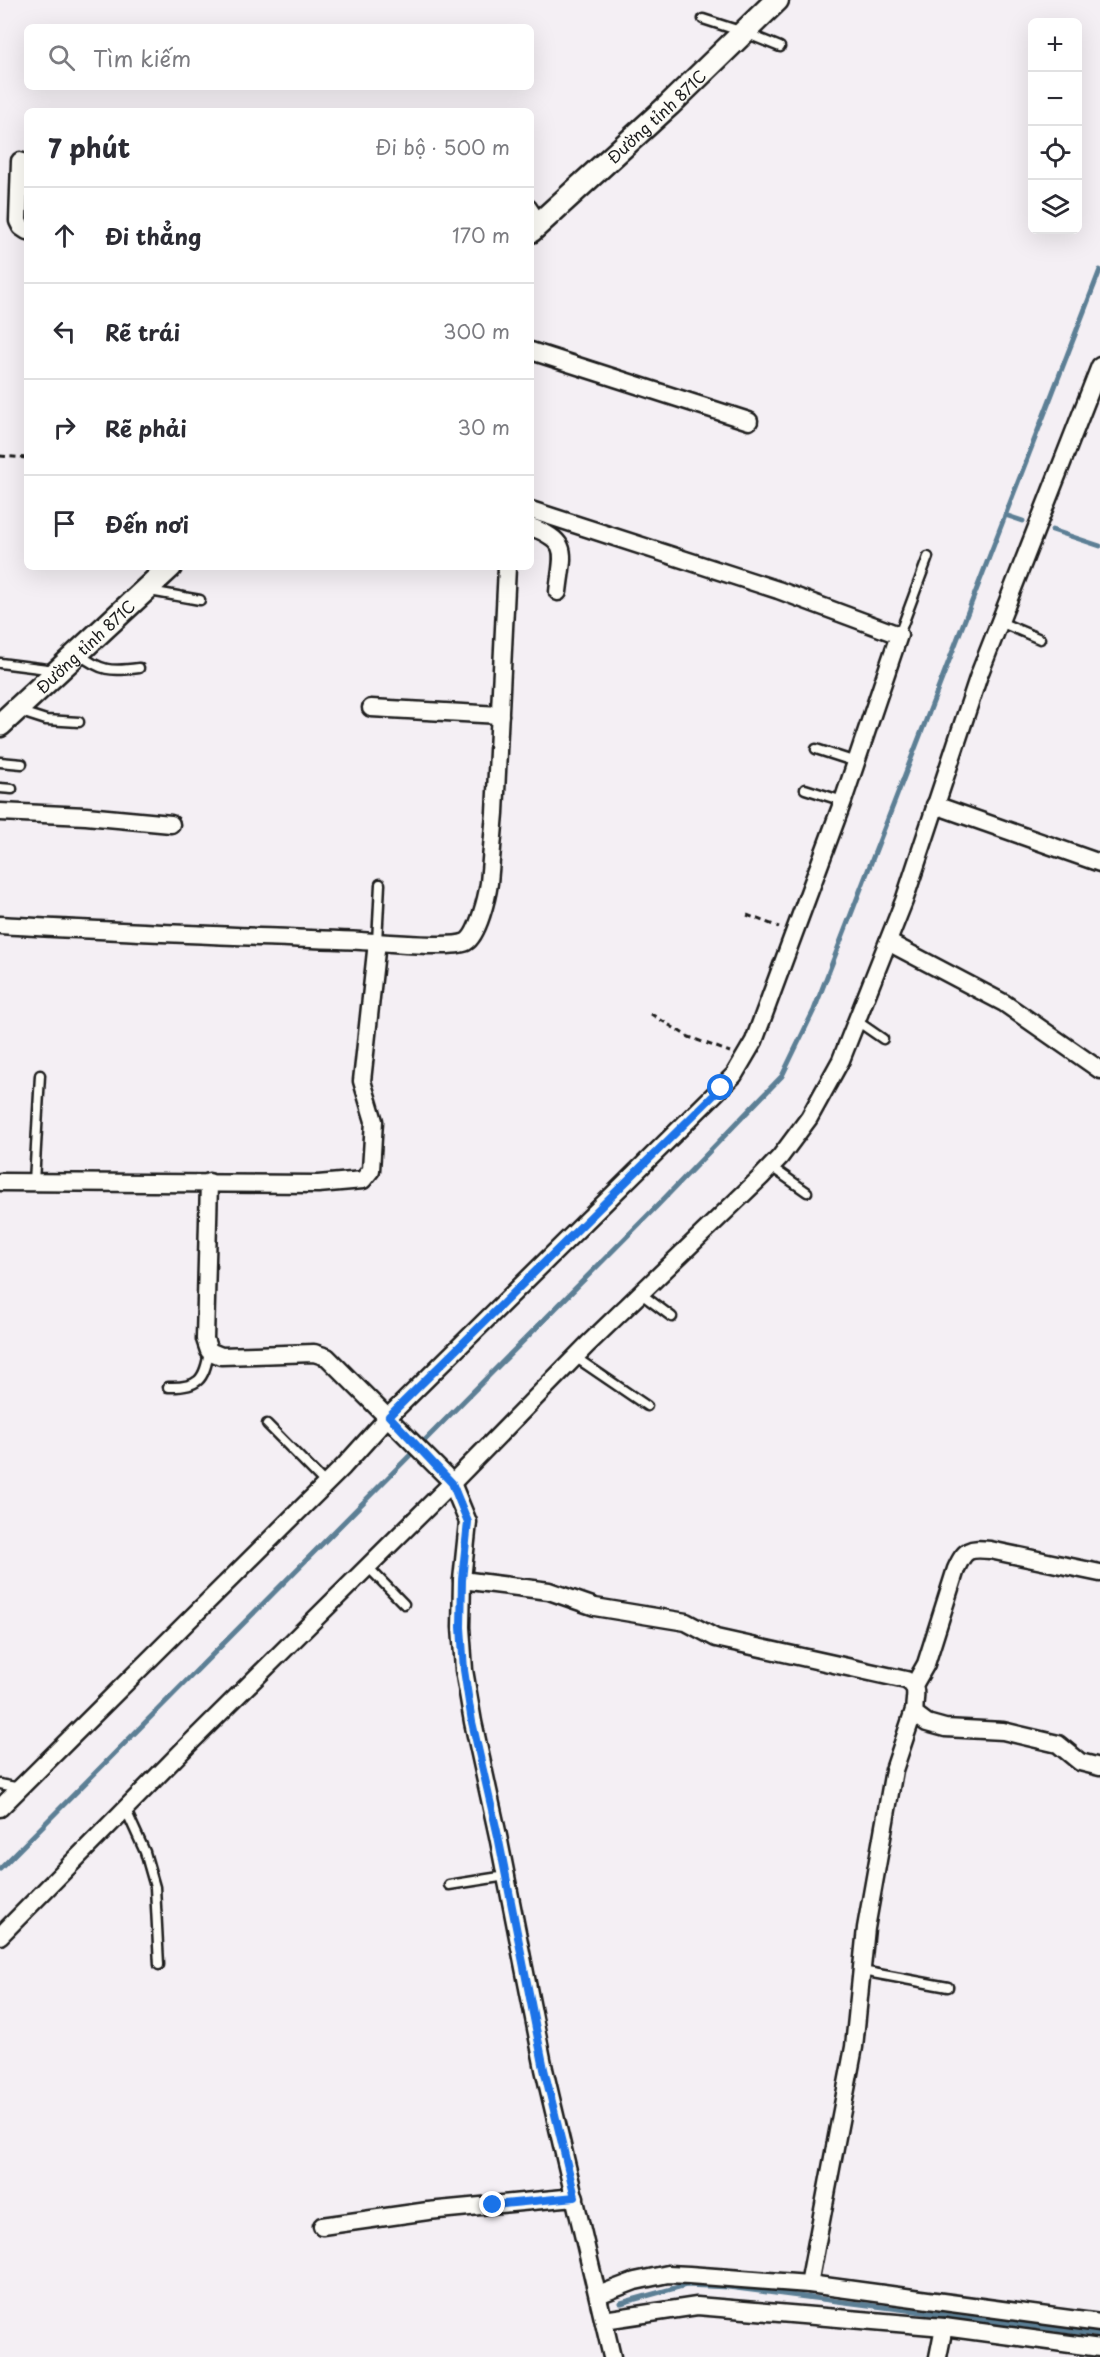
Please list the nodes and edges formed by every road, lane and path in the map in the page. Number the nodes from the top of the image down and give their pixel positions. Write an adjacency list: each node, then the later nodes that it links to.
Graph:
1 (777, 0): 3 (main road, Đường tỉnh 871C)
2 (703, 19): 3 (lane)
3 (743, 32): 4 (lane); 6 (main road, Đường tỉnh 871C)
4 (780, 47)
5 (20, 161): 7 (street)
6 (535, 219)
7 (24, 229)
8 (534, 352): 11 (street)
9 (1100, 366): 10 (street)
10 (1094, 396): 22 (street)
11 (749, 421)
12 (0, 456): 13 (path)
13 (24, 458)
14 (534, 511): 23 (street)
15 (534, 528): 20 (street)
16 (928, 557): 23 (lane)
17 (167, 570): 19 (main road, Đường tỉnh 871C)
18 (507, 570): 30 (street)
19 (145, 590): 21 (lane); 25 (main road, Đường tỉnh 871C)
20 (558, 592)
21 (200, 600)
22 (1000, 622): 24 (lane); 41 (street)
23 (899, 635): 35 (street)
24 (1040, 639)
25 (77, 653): 27 (lane); 28 (main road, Đường tỉnh 871C)
26 (0, 663): 28 (lane)
27 (138, 668)
28 (58, 671): 31 (main road, Đường tỉnh 871C)
29 (371, 708): 30 (street)
30 (500, 715): 49 (street)
31 (8, 718): 32 (lane)
32 (78, 722)
33 (816, 749): 35 (lane)
34 (0, 762): 36 (lane)
35 (856, 762): 40 (street)
36 (21, 764)
37 (0, 788): 38 (lane)
38 (12, 789)
39 (805, 789): 40 (lane)
40 (843, 801): 48 (street)
41 (936, 805): 44 (street); 50 (street)
42 (0, 812): 43 (street)
43 (171, 824)
44 (1100, 863)
45 (380, 884): 49 (lane)
46 (747, 915): 48 (path)
47 (0, 925): 49 (street)
48 (794, 933): 54 (street)
49 (377, 942): 60 (street)
50 (888, 942): 52 (street); 55 (street)
51 (651, 1014): 54 (path)
52 (857, 1021): 53 (lane); 57 (street)
53 (883, 1039)
54 (745, 1058): 68 (street)
55 (1100, 1070)
56 (40, 1075): 59 (lane)
57 (770, 1166): 61 (lane); 62 (street)
58 (0, 1182): 59 (street)
59 (34, 1182): 60 (street)
60 (209, 1182): 64 (street)
61 (807, 1192)
62 (640, 1293): 63 (lane); 65 (street)
63 (672, 1317)
64 (209, 1351): 66 (lane); 68 (street)
65 (575, 1357): 67 (lane); 70 (street)
66 (168, 1387)
67 (647, 1406)
68 (392, 1419): 70 (street); 71 (street)
69 (267, 1424): 71 (lane)
70 (449, 1479): 72 (street); 74 (street)
71 (326, 1484): 80 (street)
72 (368, 1567): 75 (lane); 82 (street)
73 (1100, 1574): 76 (street)
74 (462, 1580): 76 (street); 83 (street)
75 (404, 1604)
76 (914, 1685): 77 (street)
77 (914, 1710): 78 (street); 87 (street)
78 (1100, 1767)
79 (0, 1784): 80 (lane)
80 (20, 1788): 81 (street)
81 (0, 1808)
82 (125, 1808): 85 (street); 86 (lane)
83 (507, 1876): 84 (lane); 89 (street)
84 (449, 1885)
85 (0, 1936)
86 (159, 1965)
87 (862, 1971): 88 (lane); 91 (street)
88 (948, 1988)
89 (575, 2197): 90 (street); 92 (street)
90 (322, 2226)
91 (809, 2284): 92 (street); 94 (street)
92 (598, 2295): 93 (street)
93 (604, 2320): 95 (street); 97 (street)
94 (1100, 2323)
95 (944, 2327): 96 (street); 98 (street)
96 (1100, 2348)
97 (612, 2357)
98 (938, 2357)

